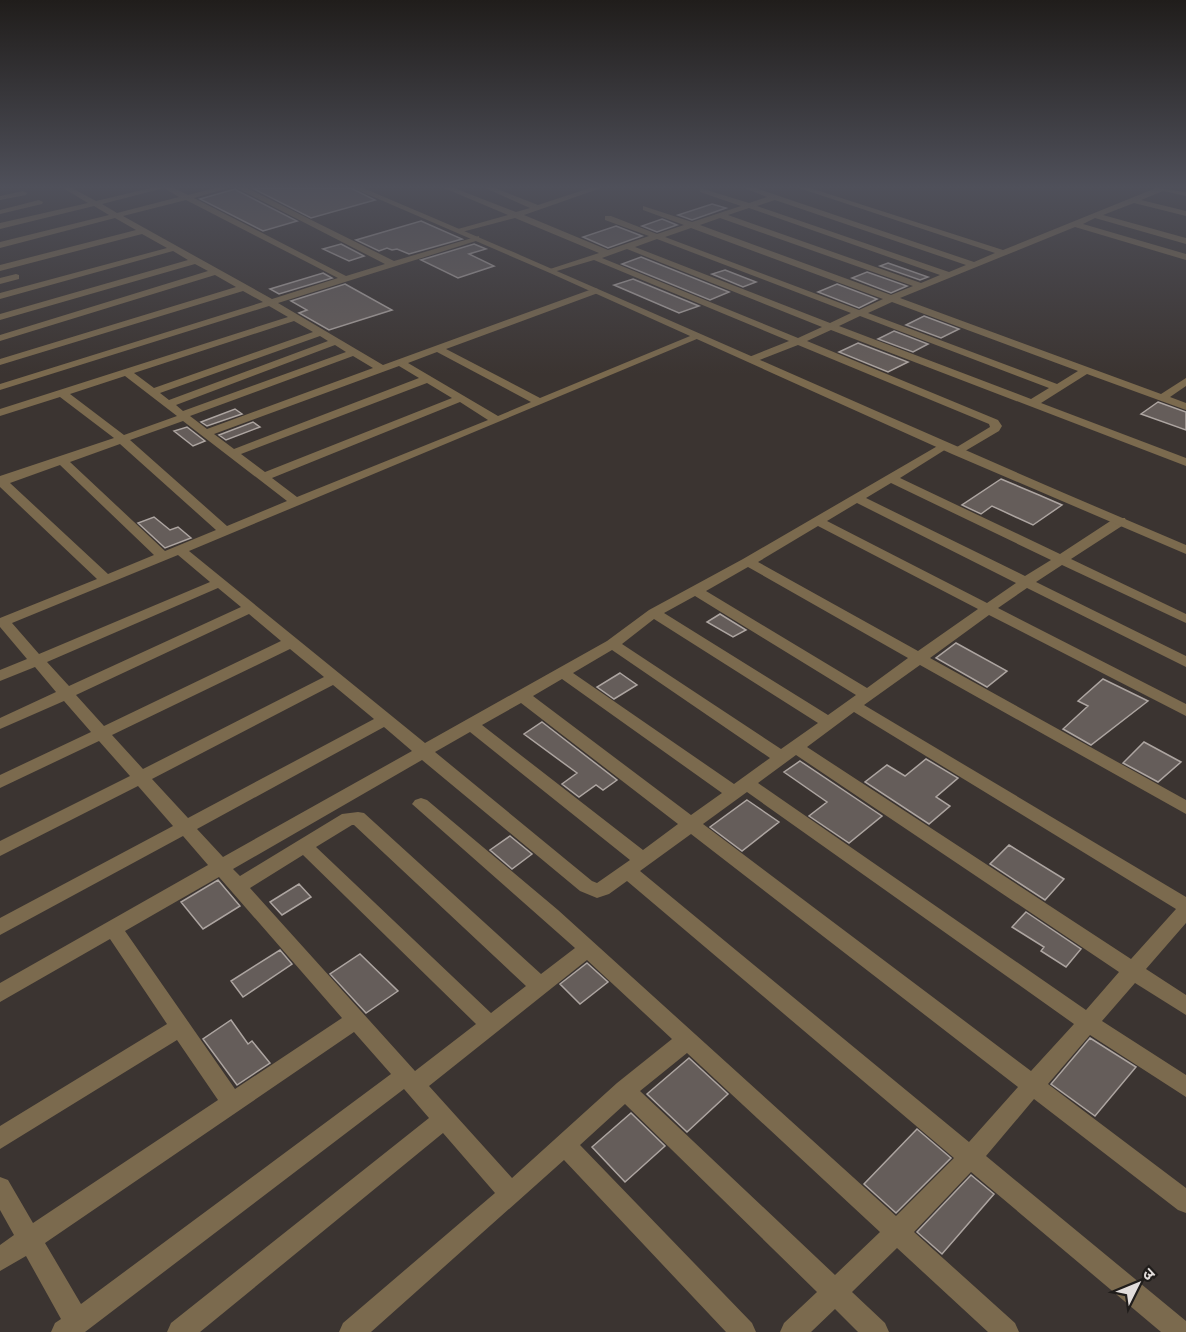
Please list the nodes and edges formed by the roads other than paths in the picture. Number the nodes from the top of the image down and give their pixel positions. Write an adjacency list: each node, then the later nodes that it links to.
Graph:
1 (69, 250): 26 (street)
2 (167, 250): 33 (street)
3 (178, 250): 23 (street)
4 (290, 250): 31 (street)
5 (365, 250): 24 (street)
6 (435, 250): 24 (street)
7 (504, 250): 27 (street)
8 (601, 250): 19 (street)
9 (611, 250): 19 (street)
10 (636, 250): 45 (street)
11 (693, 250): 41 (street)
12 (761, 250): 39 (street)
13 (819, 250): 34 (street)
14 (878, 250): 29 (street)
15 (932, 250): 25 (street)
16 (995, 250): 20 (street)
17 (1011, 250): 20 (street)
18 (1168, 250): 21 (street)
19 (605, 252): 22 (street)
20 (1004, 253): 25 (street)
21 (1185, 255)
22 (593, 256): 27 (street); 50 (street)
23 (195, 261): 28 (street); 38 (street)
24 (391, 263): 31 (street)
25 (975, 265): 29 (street)
26 (0, 268)
27 (553, 271): 36 (street)
28 (214, 272): 35 (street); 44 (street)
29 (949, 275): 34 (street)
30 (16, 277): 32 (street)
31 (344, 278): 40 (street)
32 (0, 281)
33 (51, 282): 37 (street); 38 (street)
34 (921, 286): 39 (street)
35 (242, 288): 40 (street); 44 (street)
36 (595, 291): 47 (street); 51 (street)
37 (0, 296)
38 (74, 296): 42 (street); 44 (street)
39 (892, 298): 41 (street); 57 (street)
40 (270, 302): 43 (street); 44 (street)
41 (861, 312): 45 (street); 62 (street)
42 (0, 317)
43 (296, 317): 46 (street); 58 (street)
44 (115, 327): 48 (street); 54 (street); 61 (street)
45 (829, 327): 50 (street); 69 (street)
46 (321, 332): 49 (street); 63 (street)
47 (699, 336): 53 (street); 67 (street)
48 (0, 338)
49 (338, 341): 52 (street); 68 (street)
50 (799, 341): 53 (street); 76 (street)
51 (436, 348): 55 (street); 67 (street)
52 (355, 352): 56 (street); 72 (street)
53 (753, 359): 76 (street)
54 (0, 362)
55 (399, 362): 56 (street); 59 (street)
56 (382, 369): 74 (street)
57 (1087, 370): 62 (street); 66 (street)
58 (126, 372): 63 (street); 64 (street)
59 (428, 379): 65 (street); 77 (street)
60 (1186, 381): 66 (street)
61 (0, 387)
62 (1058, 388): 69 (street)
63 (152, 392): 68 (street)
64 (62, 393): 71 (street); 75 (street)
65 (461, 398): 73 (street); 80 (street)
66 (1162, 398): 70 (street)
67 (539, 402): 73 (street)
68 (168, 404): 72 (street)
69 (1031, 404): 79 (street)
70 (1186, 407)
71 (0, 413)
72 (184, 416): 74 (street); 75 (street)
73 (497, 420): 84 (street)
74 (206, 433): 77 (street)
75 (122, 438): 78 (street); 87 (street)
76 (951, 449): 81 (street); 86 (street)
77 (233, 453): 80 (street)
78 (61, 460): 82 (street); 90 (street)
79 (1186, 462)
80 (264, 477): 84 (street)
81 (891, 478): 83 (street); 91 (street)
82 (0, 481): 93 (street)
83 (857, 498): 85 (street); 94 (street)
84 (296, 502): 87 (street)
85 (818, 521): 92 (street); 98 (street)
86 (1120, 521): 89 (street); 91 (street)
87 (225, 531): 88 (street)
88 (179, 549): 90 (street); 95 (street)
89 (1186, 550)
90 (162, 555): 93 (street)
91 (1062, 559): 94 (street); 100 (street)
92 (748, 562): 96 (street); 104 (street)
93 (105, 579): 101 (street)
94 (1026, 582): 98 (street); 106 (street)
95 (219, 583): 97 (street); 105 (street)
96 (695, 590): 99 (street); 112 (street)
97 (249, 609): 102 (street); 110 (street)
98 (990, 609): 104 (street); 113 (street)
99 (654, 613): 103 (street); 115 (street)
100 (1186, 619)
101 (1, 622): 105 (street)
102 (290, 643): 109 (street); 118 (street)
103 (612, 644): 107 (street); 120 (street)
104 (921, 659): 112 (street); 125 (street)
105 (37, 660): 108 (street); 110 (street)
106 (1186, 662)
107 (562, 672): 111 (street); 123 (street)
108 (0, 676)
109 (333, 679): 114 (street); 121 (street)
110 (67, 693): 116 (street); 118 (street)
111 (521, 695): 117 (street); 126 (street)
112 (860, 700): 115 (street); 133 (street)
113 (1186, 711)
114 (384, 720): 119 (street); 127 (street)
115 (829, 723): 120 (street)
116 (0, 724)
117 (470, 724): 119 (street); 130 (street)
118 (101, 733): 121 (street); 122 (street)
119 (421, 751): 130 (street); 131 (street)
120 (788, 752): 123 (street); 137 (street)
121 (140, 779): 127 (street); 129 (street)
122 (0, 782)
123 (740, 787): 126 (street); 142 (street)
124 (421, 804): 136 (street)
125 (1186, 808)
126 (689, 825): 130 (street); 147 (street)
127 (184, 828): 131 (street); 134 (street)
128 (305, 847): 132 (street); 138 (street); 143 (street)
129 (0, 849)
130 (635, 866): 154 (street)
131 (219, 867): 132 (street); 135 (street)
132 (237, 887): 141 (street)
133 (1186, 908): 137 (street)
134 (0, 927)
135 (113, 928): 139 (street); 144 (street)
136 (588, 949): 138 (street); 145 (street)
137 (1132, 970): 140 (street); 142 (street)
138 (540, 987): 143 (street)
139 (0, 993)
140 (1186, 1006)
141 (355, 1020): 146 (street); 150 (street)
142 (1087, 1022): 147 (street); 148 (street)
143 (490, 1025): 146 (street)
144 (180, 1027): 150 (street); 152 (street)
145 (687, 1040): 149 (street); 158 (street)
146 (409, 1080): 151 (street); 162 (street)
147 (1032, 1086): 154 (street); 157 (street)
148 (1186, 1087)
149 (626, 1090): 153 (street); 161 (street)
150 (231, 1102): 159 (street)
151 (444, 1119): 156 (street); 163 (street)
152 (0, 1138)
153 (565, 1145): 156 (street); 165 (street)
154 (969, 1157): 158 (street); 169 (street)
155 (0, 1188): 159 (street)
156 (511, 1194): 164 (street)
157 (1186, 1202)
158 (897, 1232): 161 (street); 168 (street)
159 (28, 1240): 160 (street); 162 (street)
160 (0, 1259)
161 (834, 1292): 166 (street); 167 (street)
162 (71, 1327)
163 (180, 1332)
164 (352, 1332)
165 (743, 1332)
166 (793, 1332)
167 (876, 1332)
168 (1006, 1332)
169 (1180, 1332)

